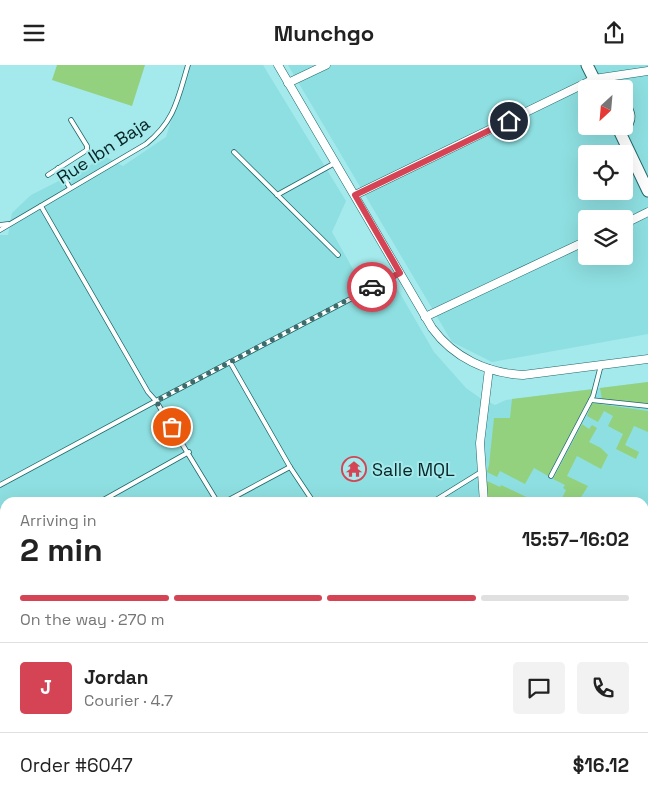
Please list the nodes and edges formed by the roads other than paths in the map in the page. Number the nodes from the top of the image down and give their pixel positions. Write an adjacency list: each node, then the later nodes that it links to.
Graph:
1 (188, 65): 17 (lane, Rue Ibn Baja)
2 (278, 65): 8 (street)
3 (326, 65): 8 (street)
4 (588, 65): 6 (street)
5 (648, 71): 7 (street)
6 (595, 80)
7 (613, 80)
8 (288, 83): 13 (street)
9 (578, 93): 20 (street)
10 (71, 120): 14 (lane)
11 (622, 135): 16 (street)
12 (234, 152): 19 (lane)
13 (335, 163): 19 (lane); 20 (street)
14 (58, 168): 15 (lane); 17 (lane)
15 (48, 175)
16 (645, 179): 18 (street)
17 (70, 189): 21 (lane, Rue Ibn Baja)
18 (648, 191)
19 (277, 195): 28 (lane)
20 (355, 195): 29 (street)
21 (41, 206): 24 (lane, Rue Ibn Baja); 36 (lane)
22 (648, 212): 23 (street)
23 (633, 220)
24 (11, 224): 25 (lane); 26 (lane, Rue Ibn Baja)
25 (0, 225)
26 (0, 230)
27 (578, 245): 30 (street)
28 (338, 255)
29 (400, 273): 30 (street); 32 (lane)
30 (425, 317): 34 (street)
31 (648, 359): 33 (street)
32 (230, 362): 36 (lane); 39 (lane)
33 (602, 365): 34 (street); 35 (lane)
34 (489, 369): 40 (street)
35 (591, 400): 37 (lane); 41 (lane)
36 (156, 401): 38 (lane); 42 (lane)
37 (648, 406)
38 (188, 452): 43 (lane); 44 (lane)
39 (290, 467): 45 (lane); 46 (lane)
40 (481, 473): 47 (lane); 48 (street)
41 (551, 476)
42 (0, 485)
43 (109, 497)
44 (214, 497)
45 (234, 497)
46 (310, 497)
47 (441, 497)
48 (483, 497)

